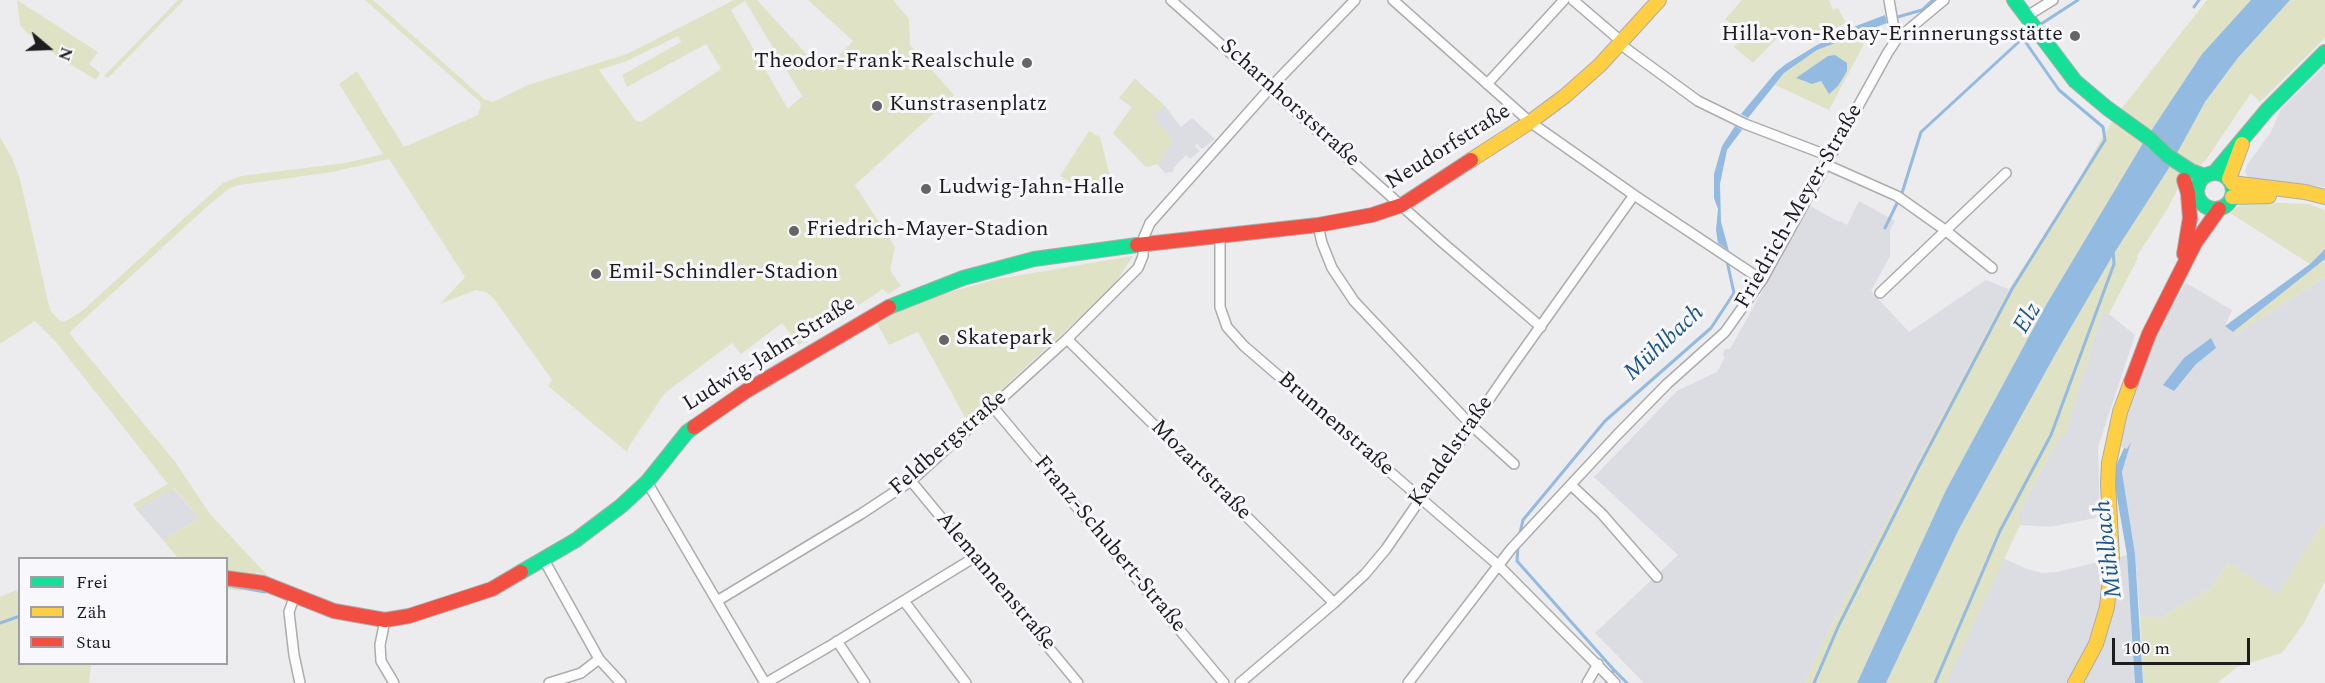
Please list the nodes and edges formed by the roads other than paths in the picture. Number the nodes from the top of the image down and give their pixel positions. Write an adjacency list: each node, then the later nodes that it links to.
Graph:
1 (1171, 0): 16 (street, Scharnhorststraße)
2 (1356, 0): 16 (street, Feldbergstraße)
3 (1393, 0): 15 (street)
4 (1564, 0): 15 (street)
5 (1573, 0): 13 (street)
6 (1659, 0): 13 (street, Neudorfstraße)
7 (1890, 0): 12 (street)
8 (1944, 0): 12 (street, Friedrich-Meyer-Straße)
9 (2014, 0): 11 (street)
10 (2053, 0): 11 (street)
11 (2033, 24): 21 (street)
12 (1896, 40): 19 (street, Friedrich-Meyer-Straße)
13 (1622, 42): 17 (street, Neudorfstraße); 19 (street)
14 (2325, 52): 18 (street)
15 (1487, 84): 17 (street)
16 (1270, 88): 30 (street, Scharnhorststraße); 36 (street, Feldbergstraße)
17 (1530, 122): 25 (street); 30 (street, Neudorfstraße)
18 (2243, 139): 22 (street); 23 (street)
19 (1827, 160): 33 (street); 39 (street, Friedrich-Meyer-Straße)
20 (2006, 173): 33 (street)
21 (2182, 173): 22 (street); 24 (street); 38 (street)
22 (2210, 174): 23 (street); 24 (street)
23 (2230, 181): 26 (street); 27 (street)
24 (2197, 190): 28 (street)
25 (1635, 195): 39 (street); 41 (street, Kandelstraße)
26 (2232, 197): 29 (street); 31 (street)
27 (2325, 197)
28 (2203, 204): 31 (street); 35 (street)
29 (2325, 204)
30 (1402, 206): 32 (street, Neudorfstraße); 41 (street, Scharnhorststraße)
31 (2219, 209): 35 (street)
32 (1318, 225): 34 (street, Neudorfstraße); 44 (street)
33 (1945, 230): 37 (street); 40 (street)
34 (1220, 237): 36 (street, Neudorfstraße); 49 (street, Brunnenstraße)
35 (2195, 243): 38 (street)
36 (1143, 245): 42 (street, Feldbergstraße); 47 (street, Ludwig-Jahn-Straße)
37 (1992, 268)
38 (2180, 273): 76 (street)
39 (1762, 280): 48 (street, Friedrich-Meyer-Straße)
40 (1880, 293)
41 (1541, 327): 44 (street, Kandelstraße)
42 (1067, 339): 43 (street, Feldbergstraße); 58 (street, Mozartstraße)
43 (993, 407): 46 (street, Feldbergstraße); 71 (street, Franz-Schubert-Straße)
44 (1471, 425): 45 (street); 49 (street, Kandelstraße)
45 (1514, 464)
46 (911, 481): 50 (street, Alemannenstraße); 56 (street, Feldbergstraße)
47 (647, 482): 51 (street, Ludwig-Jahn-Straße); 56 (street)
48 (1571, 485): 52 (street, Friedrich-Meyer-Straße); 53 (street)
49 (1420, 499): 52 (street, Brunnenstraße); 58 (street, Kandelstraße)
50 (975, 557): 57 (street); 70 (street, Alemannenstraße)
51 (544, 560): 59 (street, Ludwig-Jahn-Straße); 61 (street)
52 (1498, 566): 62 (street, Brunnenstraße); 73 (street, Friedrich-Meyer-Straße)
53 (1657, 577)
54 (228, 578): 55 (street, Ludwig-Jahn-Straße)
55 (295, 595): 59 (street, Ludwig-Jahn-Straße); 63 (street)
56 (717, 601): 67 (street)
57 (904, 601): 60 (street); 69 (street)
58 (1334, 603): 72 (street, Kandelstraße)
59 (385, 620): 64 (street)
60 (837, 641): 67 (street); 68 (street)
61 (599, 659): 65 (street); 66 (street)
62 (1598, 664): 74 (street); 75 (street, Brunnenstraße)
63 (300, 683)
64 (394, 683)
65 (549, 683)
66 (621, 683)
67 (766, 683)
68 (865, 683)
69 (966, 683)
70 (1078, 683)
71 (1224, 683)
72 (1240, 683)
73 (1408, 683)
74 (1587, 683)
75 (1615, 683)
76 (2075, 683)

